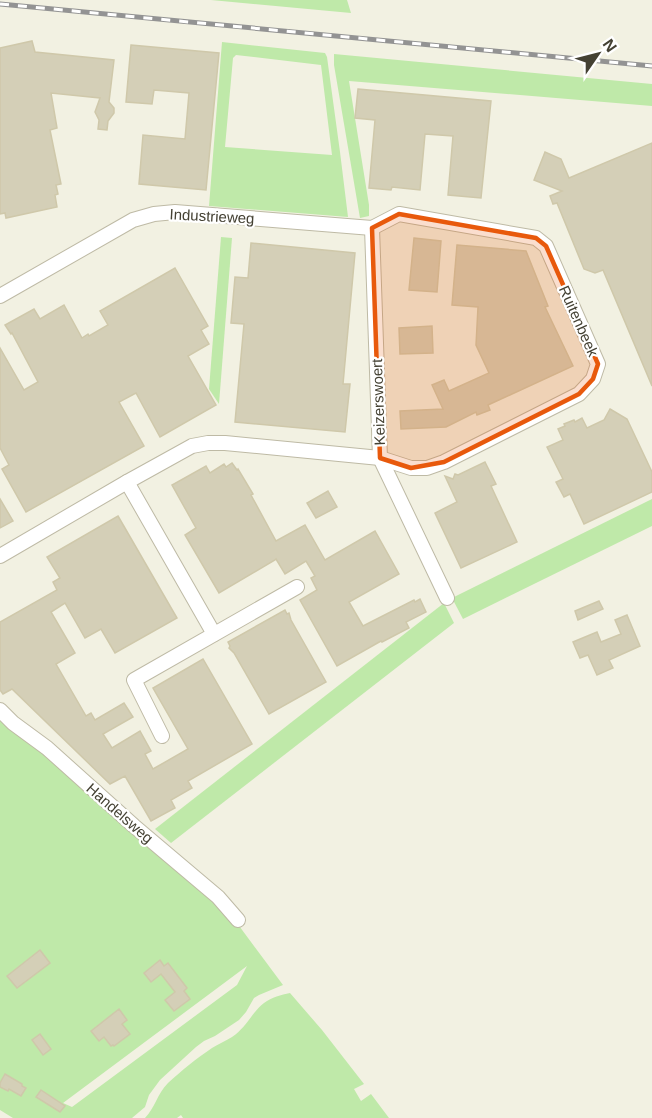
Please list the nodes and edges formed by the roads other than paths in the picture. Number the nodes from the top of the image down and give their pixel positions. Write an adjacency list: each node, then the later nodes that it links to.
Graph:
1 (372, 228): 2 (street, Industrieweg); 3 (street, Keizerswoert); 3 (street, Ruitenbeek)
2 (0, 296)
3 (380, 458): 4 (street); 7 (street, Keizerswoert)
4 (127, 482): 5 (street); 8 (street)
5 (0, 556)
6 (297, 587): 8 (street)
7 (447, 598)
8 (214, 634): 10 (street)
9 (0, 710): 11 (street, Handelsweg)
10 (162, 736)
11 (238, 920)

